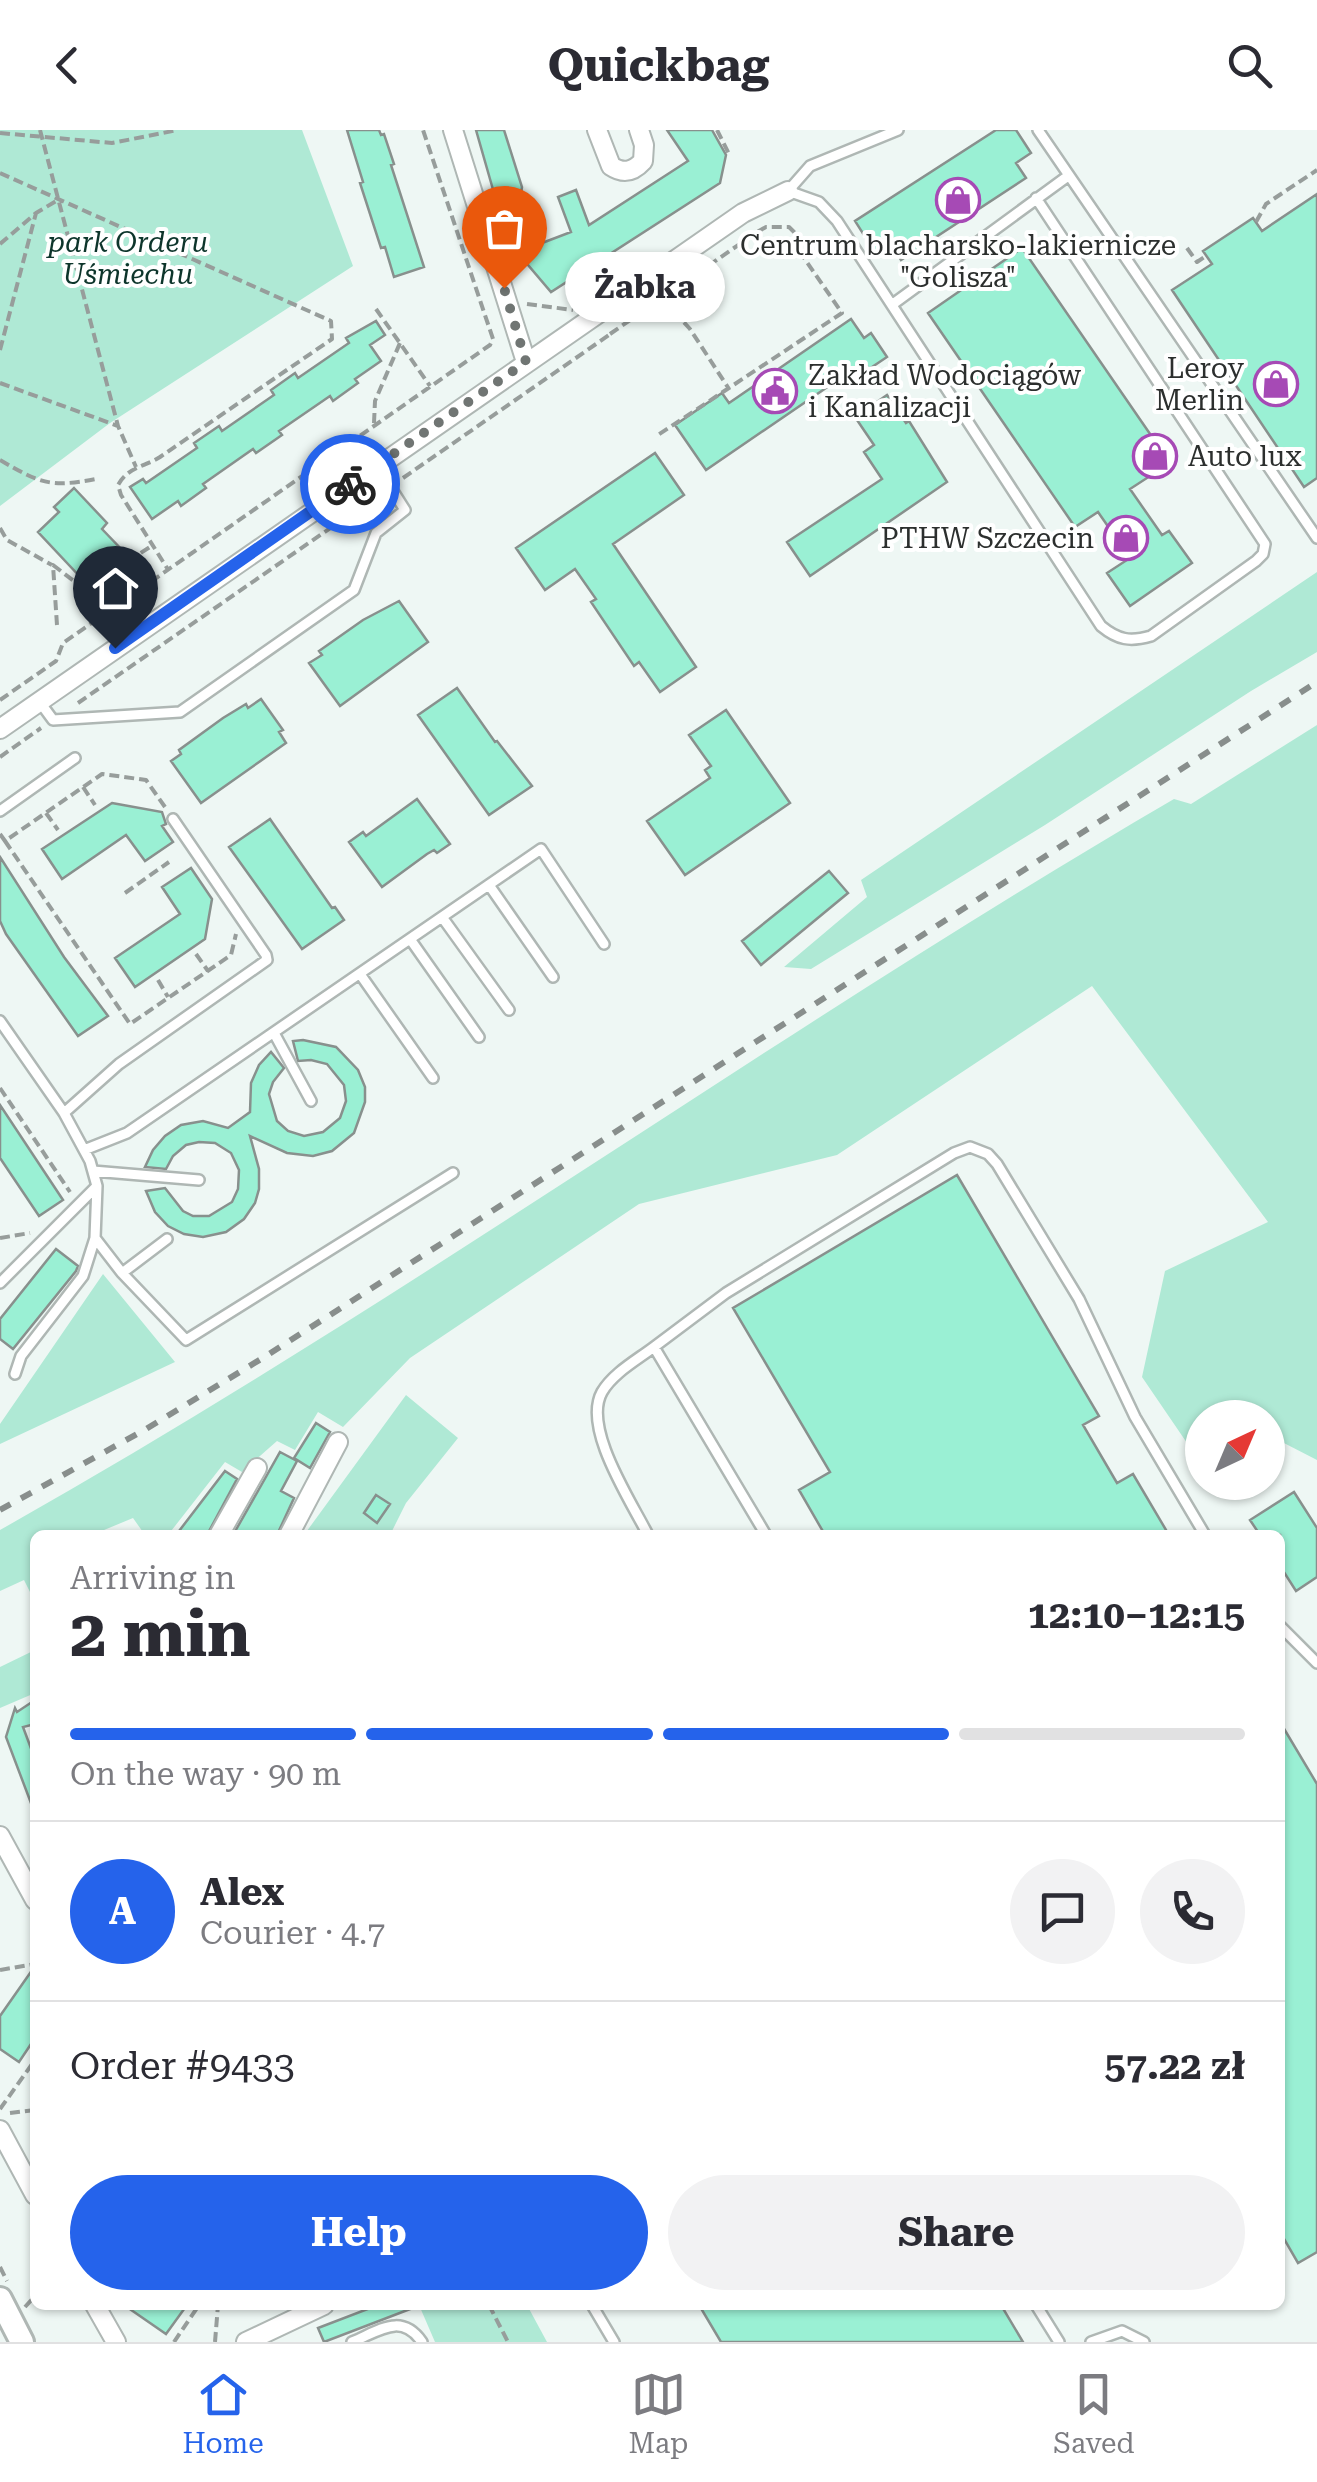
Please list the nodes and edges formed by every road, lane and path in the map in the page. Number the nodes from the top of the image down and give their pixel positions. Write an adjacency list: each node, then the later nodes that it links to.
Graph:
1 (178, 130): 10 (path)
2 (423, 130): 33 (path)
3 (453, 130): 31 (street)
4 (597, 130): 5 (street)
5 (639, 130)
6 (716, 130): 11 (path)
7 (898, 130): 15 (lane)
8 (1038, 130): 14 (lane)
9 (0, 133): 10 (path)
10 (41, 133): 17 (path)
11 (729, 154)
12 (1317, 170): 19 (path)
13 (0, 174): 17 (path)
14 (1068, 176): 16 (lane); 44 (lane)
15 (788, 191): 25 (lane); 27 (street)
16 (1036, 198): 25 (lane); 25 (lane)
17 (58, 200): 18 (path); 36 (path); 39 (path)
18 (36, 213): 20 (path); 30 (path)
19 (1256, 222)
20 (0, 244)
21 (1188, 248): 22 (path)
22 (1206, 256)
23 (662, 298): 28 (path); 34 (path); 34 (path)
24 (526, 304): 27 (path)
25 (893, 304)
26 (376, 309): 29 (path)
27 (597, 315): 28 (path); 31 (street)
28 (610, 334): 42 (path)
29 (400, 344): 33 (path); 35 (path)
30 (0, 350)
31 (526, 362): 40 (street)
32 (0, 383): 36 (path)
33 (430, 386): 35 (path)
34 (728, 388): 37 (path)
35 (374, 425): 47 (path)
36 (118, 426): 39 (path)
37 (658, 434)
38 (0, 460): 41 (path)
39 (136, 466): 45 (path)
40 (376, 466): 42 (lane); 52 (street)
41 (96, 479)
42 (390, 488): 53 (path); 53 (lane)
43 (0, 528): 46 (path)
44 (1317, 538)
45 (153, 545): 47 (path); 48 (path)
46 (53, 565): 48 (path); 50 (path)
47 (168, 568): 49 (path)
48 (88, 586): 49 (path)
49 (122, 601): 51 (path)
50 (57, 625)
51 (0, 700)
52 (40, 701): 53 (lane); 54 (street)
53 (53, 720): 55 (path)
54 (0, 729)
55 (0, 757)
56 (75, 758): 59 (lane)
57 (83, 787): 58 (path); 60 (path); 61 (path)
58 (95, 805)
59 (0, 811)
60 (46, 813): 62 (path); 64 (path)
61 (173, 819): 68 (lane)
62 (58, 830)
63 (0, 834): 64 (path)
64 (2, 842): 77 (path)
65 (169, 862): 67 (path)
66 (489, 885): 69 (lane); 71 (lane); 75 (lane)
67 (125, 893)
68 (240, 916): 73 (path); 85 (lane)
69 (442, 917): 70 (lane); 78 (lane)
70 (410, 939): 74 (lane); 81 (lane)
71 (604, 944)
72 (196, 954): 73 (path)
73 (208, 970): 77 (path)
74 (360, 974): 80 (lane); 82 (lane)
75 (553, 977)
76 (158, 980): 77 (path)
77 (168, 997)
78 (509, 1010)
79 (0, 1021): 85 (lane)
80 (274, 1033): 84 (lane); 86 (lane)
81 (478, 1037)
82 (433, 1078)
83 (0, 1088): 91 (path)
84 (311, 1101)
85 (64, 1113): 86 (lane)
86 (84, 1150): 87 (lane)
87 (92, 1171): 89 (lane); 90 (lane)
88 (453, 1173): 94 (lane)
89 (199, 1180)
90 (97, 1186): 91 (lane); 92 (lane)
91 (79, 1206): 95 (lane)
92 (95, 1238): 94 (lane); 97 (lane)
93 (167, 1238): 94 (lane)
94 (122, 1272)
95 (0, 1283)
96 (654, 1347): 102 (lane); 103 (lane); 104 (lane)
97 (15, 1374)
98 (338, 1442): 101 (street)
99 (258, 1468): 100 (street)
100 (223, 1530)
101 (292, 1530)
102 (646, 1530)
103 (763, 1530)
104 (1202, 1530)
105 (1285, 1631): 106 (lane)
106 (1317, 1663)
107 (0, 1836): 108 (street)
108 (30, 1891)
109 (30, 1965): 110 (path)
110 (0, 1970)
111 (30, 2067): 113 (path)
112 (30, 2110): 113 (path)
113 (0, 2112)
114 (0, 2130): 115 (street)
115 (30, 2185)
116 (0, 2299): 124 (street)
117 (98, 2310): 125 (street)
118 (196, 2310): 126 (path)
119 (218, 2310): 127 (path)
120 (313, 2310): 128 (street)
121 (492, 2310): 131 (path)
122 (595, 2310): 132 (lane)
123 (1039, 2310): 133 (lane)
124 (22, 2342)
125 (116, 2342)
126 (174, 2342)
127 (215, 2342)
128 (246, 2342)
129 (352, 2342): 130 (lane)
130 (422, 2342)
131 (508, 2342)
132 (614, 2342)
133 (1059, 2342)
134 (1091, 2342): 135 (lane)
135 (1144, 2342)

